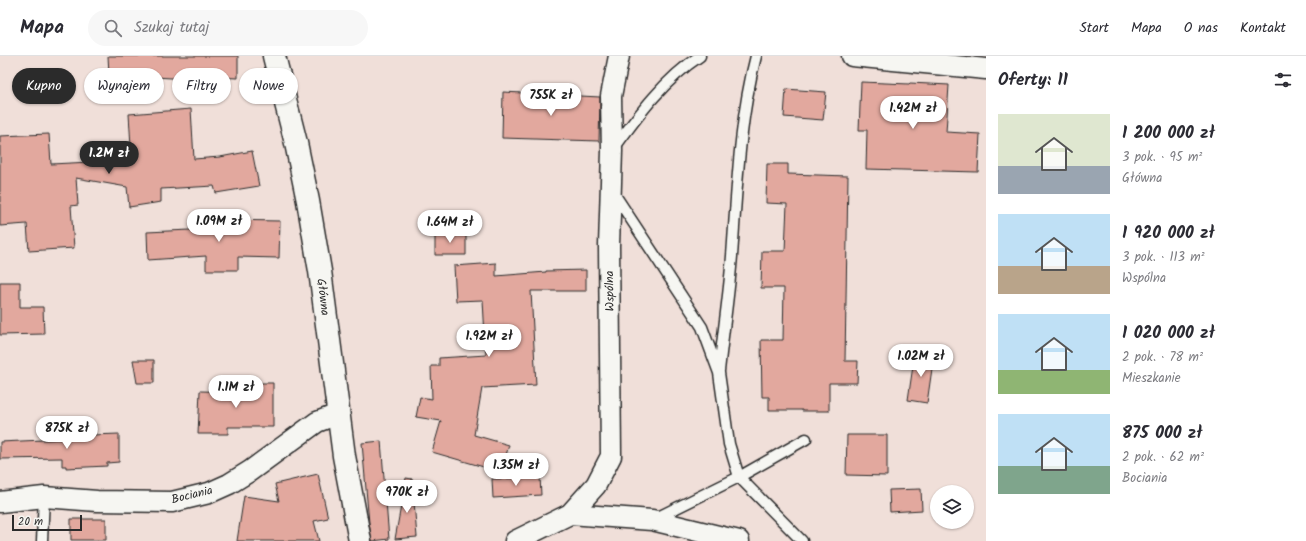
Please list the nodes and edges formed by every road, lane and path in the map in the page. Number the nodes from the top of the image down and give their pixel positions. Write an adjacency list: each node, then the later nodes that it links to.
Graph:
1 (274, 56): 10 (street, Główna)
2 (619, 56): 7 (street, Wspólna)
3 (700, 56): 7 (lane)
4 (756, 56): 9 (lane)
5 (852, 56): 6 (street)
6 (986, 69)
7 (612, 151): 8 (street, Wspólna)
8 (611, 188): 9 (lane); 15 (street, Wspólna)
9 (719, 373): 12 (lane)
10 (338, 414): 13 (street, Bociania); 18 (street, Główna)
11 (806, 440): 12 (lane)
12 (739, 477): 16 (lane); 21 (lane)
13 (44, 497): 14 (street, Bociania); 17 (lane)
14 (0, 502)
15 (570, 514): 16 (street); 19 (street, Wspólna)
16 (652, 520): 20 (street)
17 (42, 541)
18 (360, 541)
19 (515, 541)
20 (739, 541)
21 (802, 541)

